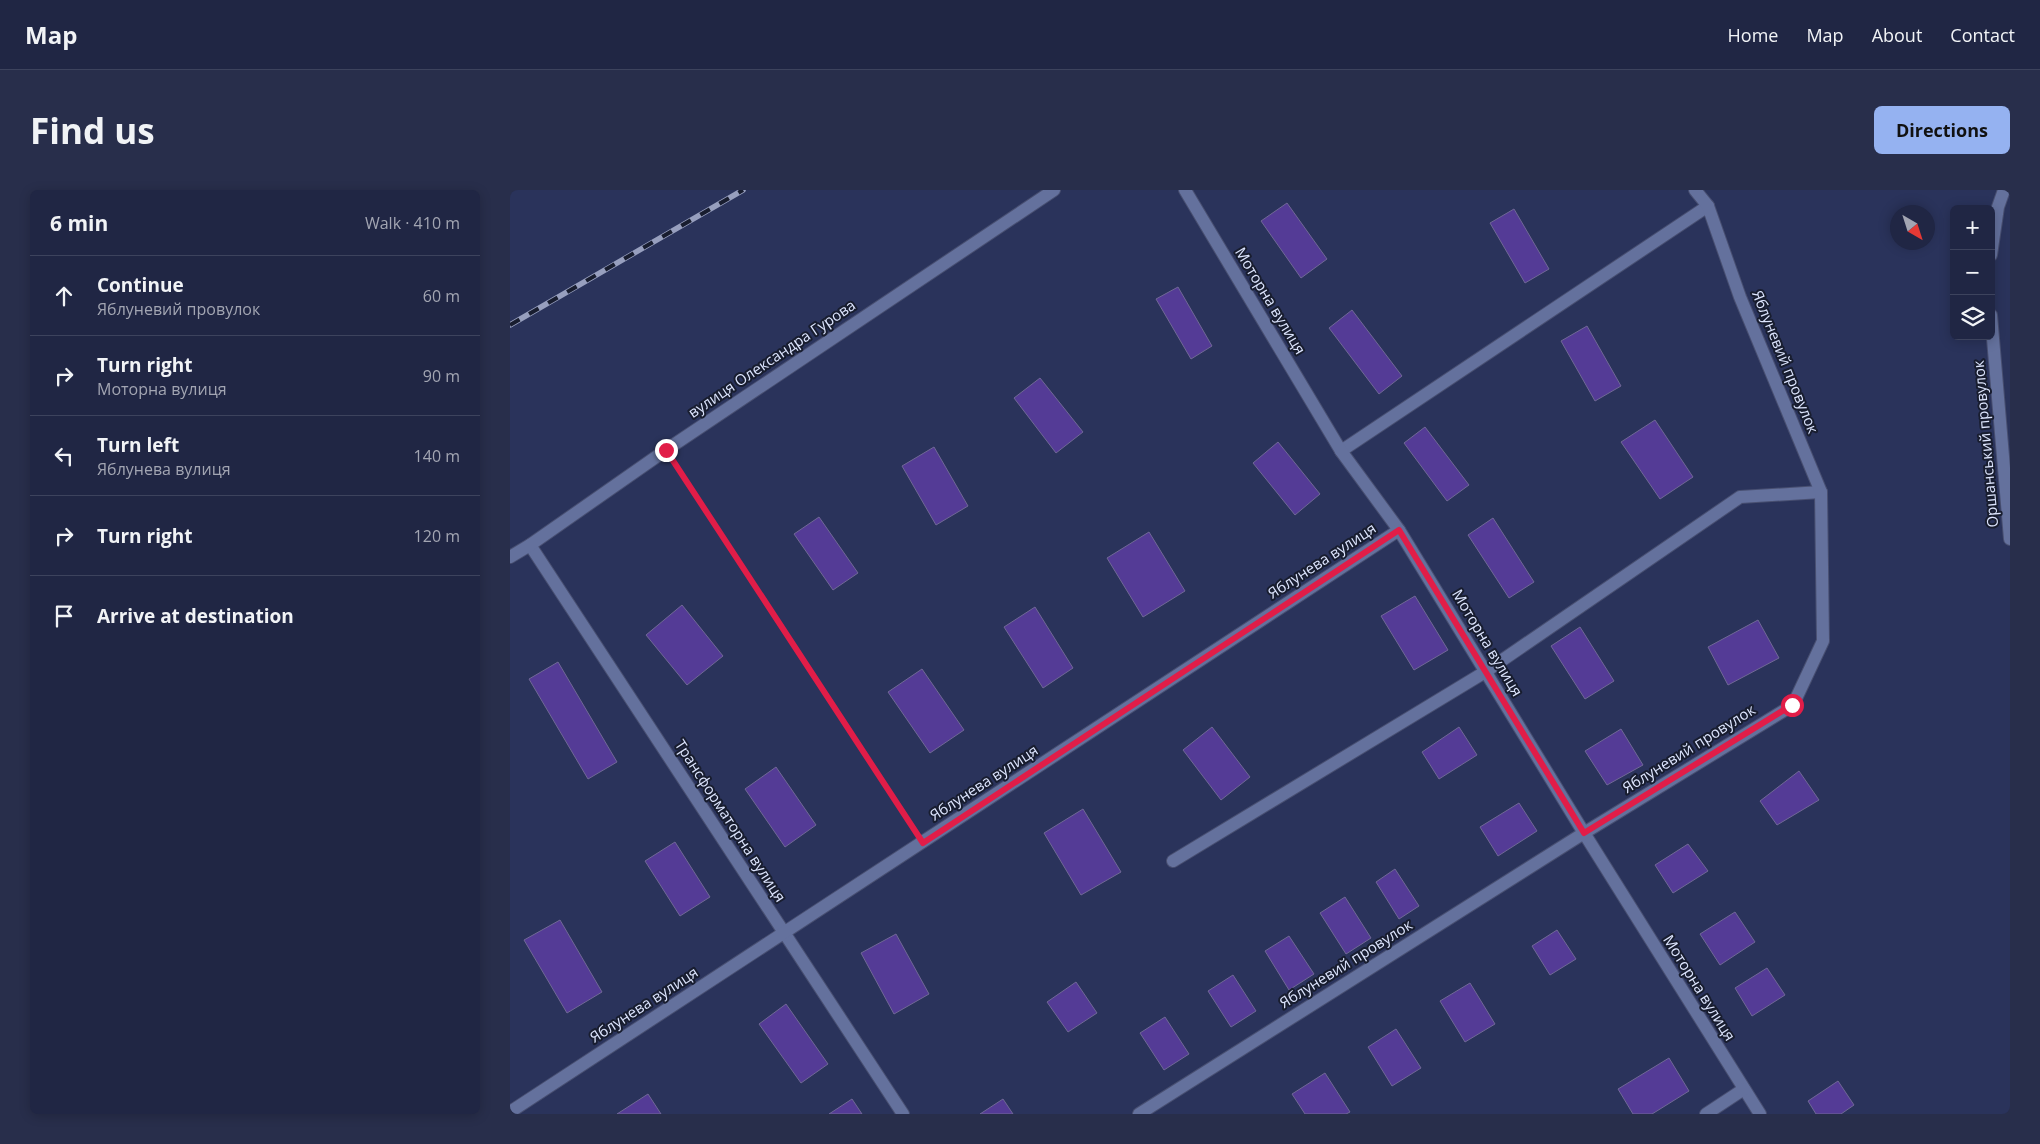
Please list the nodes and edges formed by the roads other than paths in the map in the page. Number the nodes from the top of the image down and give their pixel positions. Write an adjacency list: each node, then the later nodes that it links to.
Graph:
1 (1054, 190): 12 (street, вулиця Олександра Гурова)
2 (1185, 190): 8 (street, Моторна вулиця)
3 (1694, 190): 5 (street, Яблуневий провулок)
4 (2004, 190): 6 (street)
5 (1708, 206): 8 (street); 9 (street, Яблуневий провулок)
6 (1992, 250)
7 (1993, 340): 11 (street, Оршанський провулок)
8 (1341, 451): 10 (street, Моторна вулиця)
9 (1821, 492): 14 (street); 15 (street, Яблуневий провулок)
10 (1399, 530): 14 (street, Моторна вулиця); 17 (street, Яблунева вулиця)
11 (2010, 540)
12 (530, 545): 13 (street, вулиця Олександра Гурова); 17 (street, Трансформаторна вулиця)
13 (510, 557)
14 (1486, 672): 15 (street, Моторна вулиця); 16 (street)
15 (1584, 833): 18 (street, Моторна вулиця); 21 (street, Яблуневий провулок)
16 (1172, 861)
17 (784, 932): 19 (street, Яблунева вулиця); 20 (street, Трансформаторна вулиця)
18 (1744, 1090): 22 (street); 23 (street, Моторна вулиця)
19 (510, 1112)
20 (903, 1114)
21 (1139, 1114)
22 (1706, 1114)
23 (1760, 1114)

